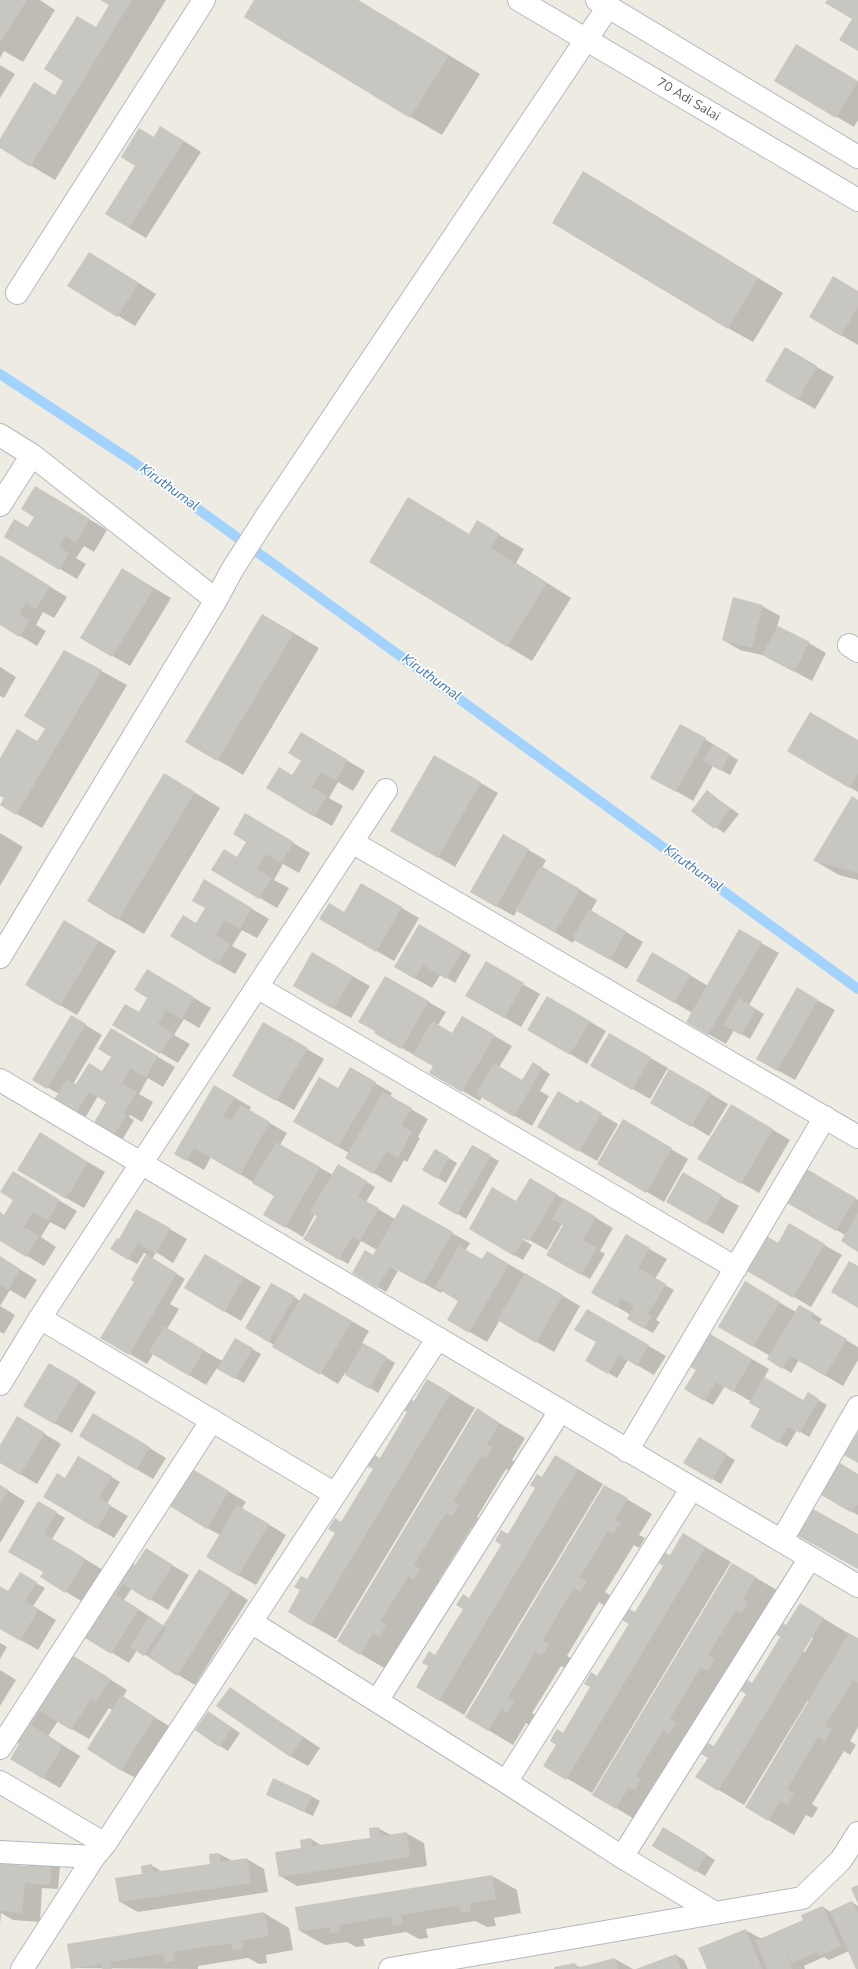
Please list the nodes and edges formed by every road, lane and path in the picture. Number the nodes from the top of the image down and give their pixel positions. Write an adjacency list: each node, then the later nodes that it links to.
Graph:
1 (204, 0): 7 (street)
2 (519, 0): 4 (street, 70 Adi Salai)
3 (602, 3): 4 (street); 5 (street)
4 (586, 40): 6 (street, 70 Adi Salai); 11 (street)
5 (858, 157)
6 (858, 200)
7 (17, 293)
8 (0, 435): 9 (street)
9 (32, 455): 10 (street); 11 (street)
10 (0, 504)
11 (216, 600): 14 (street)
12 (386, 790): 13 (street)
13 (352, 842): 15 (street); 17 (street)
14 (0, 957)
15 (257, 987): 19 (street); 20 (street)
16 (0, 1080): 19 (street)
17 (825, 1117): 18 (street); 20 (street)
18 (858, 1136)
19 (141, 1163): 21 (street); 22 (street)
20 (736, 1268): 27 (street)
21 (40, 1318): 23 (street); 26 (street)
22 (438, 1338): 25 (street); 29 (street)
23 (0, 1384)
24 (858, 1407): 30 (street)
25 (560, 1410): 27 (street); 34 (street)
26 (212, 1420): 29 (street); 35 (street)
27 (627, 1451): 28 (street)
28 (692, 1488): 30 (street); 37 (street)
29 (336, 1494): 33 (street)
30 (782, 1540): 31 (street)
31 (810, 1558): 32 (street); 41 (street)
32 (858, 1586)
33 (251, 1622): 34 (street); 39 (street)
34 (377, 1701): 37 (street)
35 (0, 1748)
36 (0, 1782): 39 (street)
37 (506, 1782): 41 (street)
38 (858, 1833): 42 (street)
39 (100, 1850): 40 (street); 43 (street)
40 (0, 1852)
41 (622, 1857): 42 (street)
42 (715, 1913): 44 (street)
43 (22, 1969)
44 (390, 1969)

